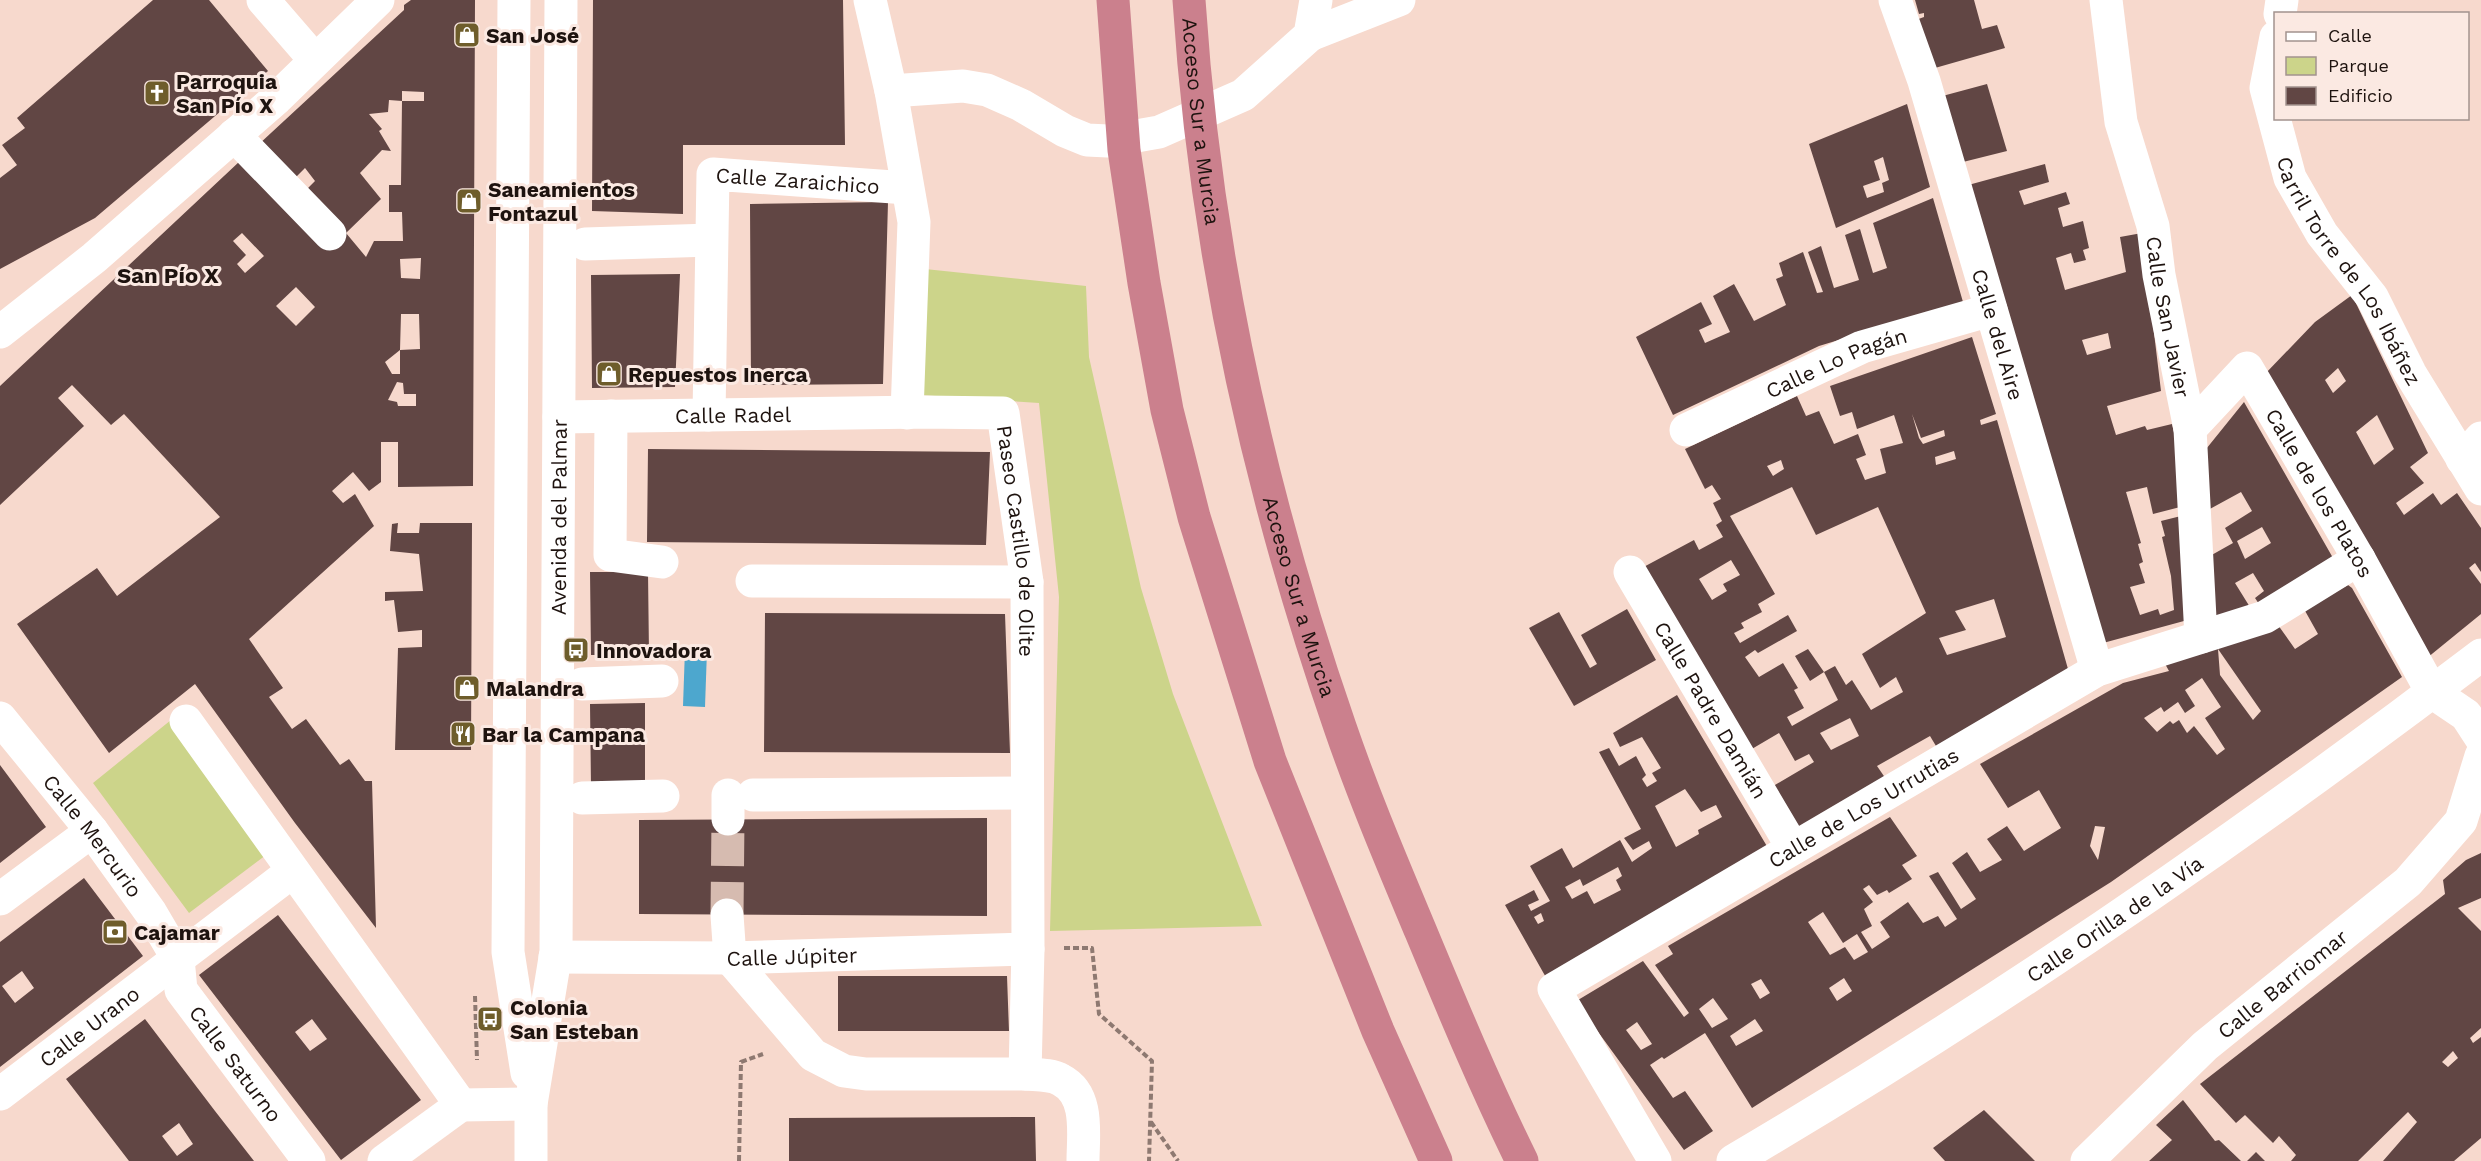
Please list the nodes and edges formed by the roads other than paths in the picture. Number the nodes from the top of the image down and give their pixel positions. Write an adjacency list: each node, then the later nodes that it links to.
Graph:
1 (263, 0): 16 (street)
2 (378, 0): 16 (street)
3 (514, 0): 70 (street, Avenida del Palmar)
4 (561, 0): 34 (street, Avenida del Palmar)
5 (870, 0): 19 (street)
6 (1104, 0): 17 (highway)
7 (1113, 0): 17 (highway)
8 (1189, 0): 18 (highway, Acceso Sur a Murcia)
9 (1197, 0): 18 (highway)
10 (1316, 0): 14 (street)
11 (1399, 0): 14 (street)
12 (1895, 0): 29 (street, Calle del Aire)
13 (2106, 0): 35 (street, Calle San Javier)
14 (1310, 35): 19 (street)
15 (2274, 47): 20 (street, Carril Torre de Los Ibáñez)
16 (315, 60): 22 (street)
17 (1118, 65): 76 (highway)
18 (1193, 66): 77 (highway, Acceso Sur a Murcia)
19 (891, 91): 23 (street)
20 (2274, 118)
21 (2275, 120): 37 (street, Carril Torre de Los Ibáñez)
22 (234, 135): 24 (street); 27 (street)
23 (907, 188): 25 (street, Calle Zaraichico); 31 (street)
24 (330, 234)
25 (711, 240): 26 (street); 32 (street, Calle Zaraichico)
26 (585, 244)
27 (94, 258): 28 (street); 30 (street)
28 (0, 310)
29 (1991, 310): 36 (street, Calle Lo Pagán); 46 (street, Calle del Aire)
30 (0, 332)
31 (907, 413): 32 (street, Calle Radel); 43 (street, Paseo Castillo de Olite)
32 (709, 415): 33 (street, Calle Radel)
33 (611, 416): 34 (street, Calle Radel); 40 (street)
34 (559, 417): 65 (street, Avenida del Palmar)
35 (2190, 429): 39 (street, Calle de los Platos); 44 (street, Calle San Javier)
36 (1686, 430)
37 (2471, 449): 38 (street, Carril Torre de Los Ibáñez)
38 (2481, 489)
39 (2358, 559): 44 (street, Calle de Los Urrutias); 49 (street, Calle de los Platos)
40 (662, 562)
41 (1630, 572): 60 (street, Calle Padre Damián)
42 (752, 581): 43 (street)
43 (1027, 582): 54 (street, Paseo Castillo de Olite)
44 (2201, 637): 46 (street, Calle de Los Urrutias)
45 (2481, 655): 49 (street, Calle Orilla de la Vía)
46 (2097, 670): 60 (street, Calle de Los Urrutias)
47 (662, 681): 48 (street)
48 (582, 684)
49 (2432, 692): 52 (street); 79 (street, Calle Orilla de la Vía)
50 (0, 718): 59 (street, Calle Mercurio)
51 (186, 721): 61 (street)
52 (2481, 738)
53 (2481, 756): 58 (street)
54 (1026, 793): 57 (street); 64 (street, Paseo Castillo de Olite)
55 (663, 796): 56 (street)
56 (582, 798)
57 (736, 803)
58 (2471, 822): 80 (street, Calle Barriomar)
59 (92, 831): 62 (street); 67 (street, Calle Mercurio)
60 (1793, 848): 78 (street, Calle de Los Urrutias)
61 (292, 871): 67 (street); 71 (street)
62 (0, 899)
63 (726, 915): 66 (street)
64 (1028, 949): 66 (street, Calle Júpiter); 68 (street, Paseo Castillo de Olite)
65 (555, 957): 66 (street, Calle Júpiter); 70 (street, Avenida del Palmar)
66 (730, 958): 68 (street)
67 (178, 959): 69 (street, Calle Urano); 72 (street, Calle Saturno)
68 (1025, 1074): 75 (street)
69 (0, 1094)
70 (531, 1104): 71 (street); 74 (street, Avenida del Palmar)
71 (461, 1105): 73 (street)
72 (309, 1161)
73 (384, 1161)
74 (531, 1161)
75 (1083, 1161)
76 (1436, 1161)
77 (1522, 1161)
78 (1656, 1161)
79 (1733, 1161)
80 (2087, 1161)

